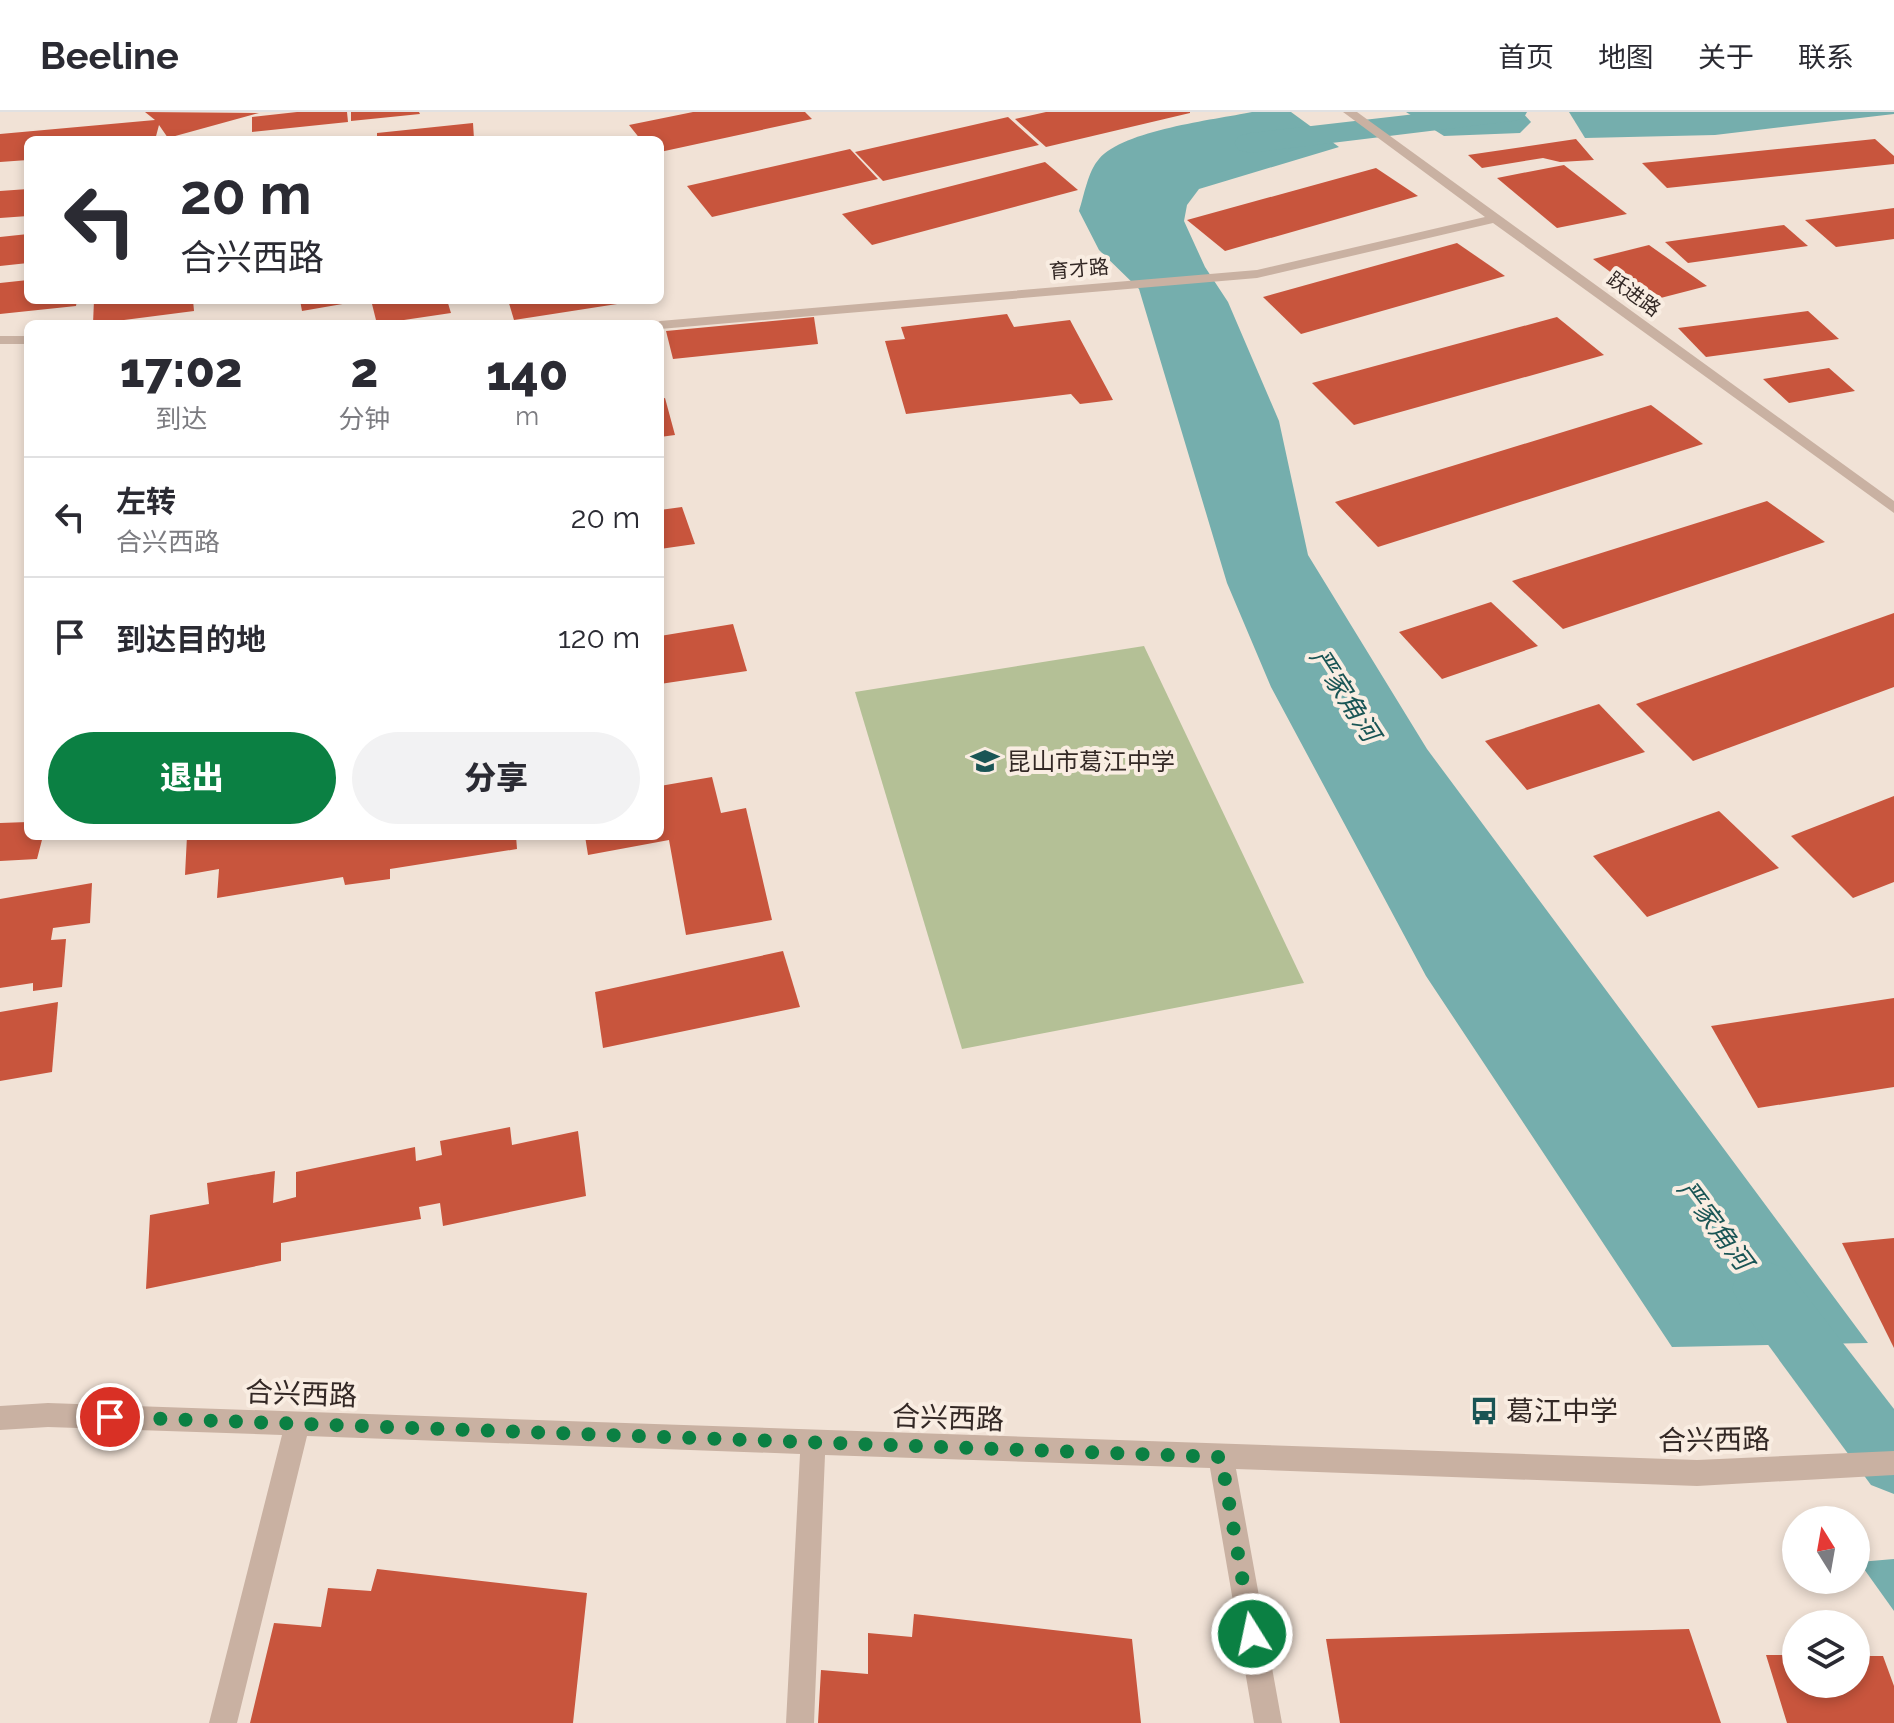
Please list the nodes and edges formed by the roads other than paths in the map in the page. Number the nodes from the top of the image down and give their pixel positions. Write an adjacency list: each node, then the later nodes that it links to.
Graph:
1 (1349, 112): 2 (street, 跃进路)
2 (1496, 218): 3 (street, 育才路); 6 (street, 跃进路)
3 (664, 325)
4 (0, 340): 5 (street)
5 (24, 340)
6 (1894, 508)
7 (0, 1418): 8 (street, 合兴西路)
8 (297, 1424): 9 (street, 合兴西路); 12 (street)
9 (813, 1443): 10 (street, 合兴西路); 13 (street)
10 (1221, 1457): 11 (street, 合兴西路); 14 (street)
11 (1894, 1463)
12 (223, 1723)
13 (800, 1723)
14 (1268, 1723)

